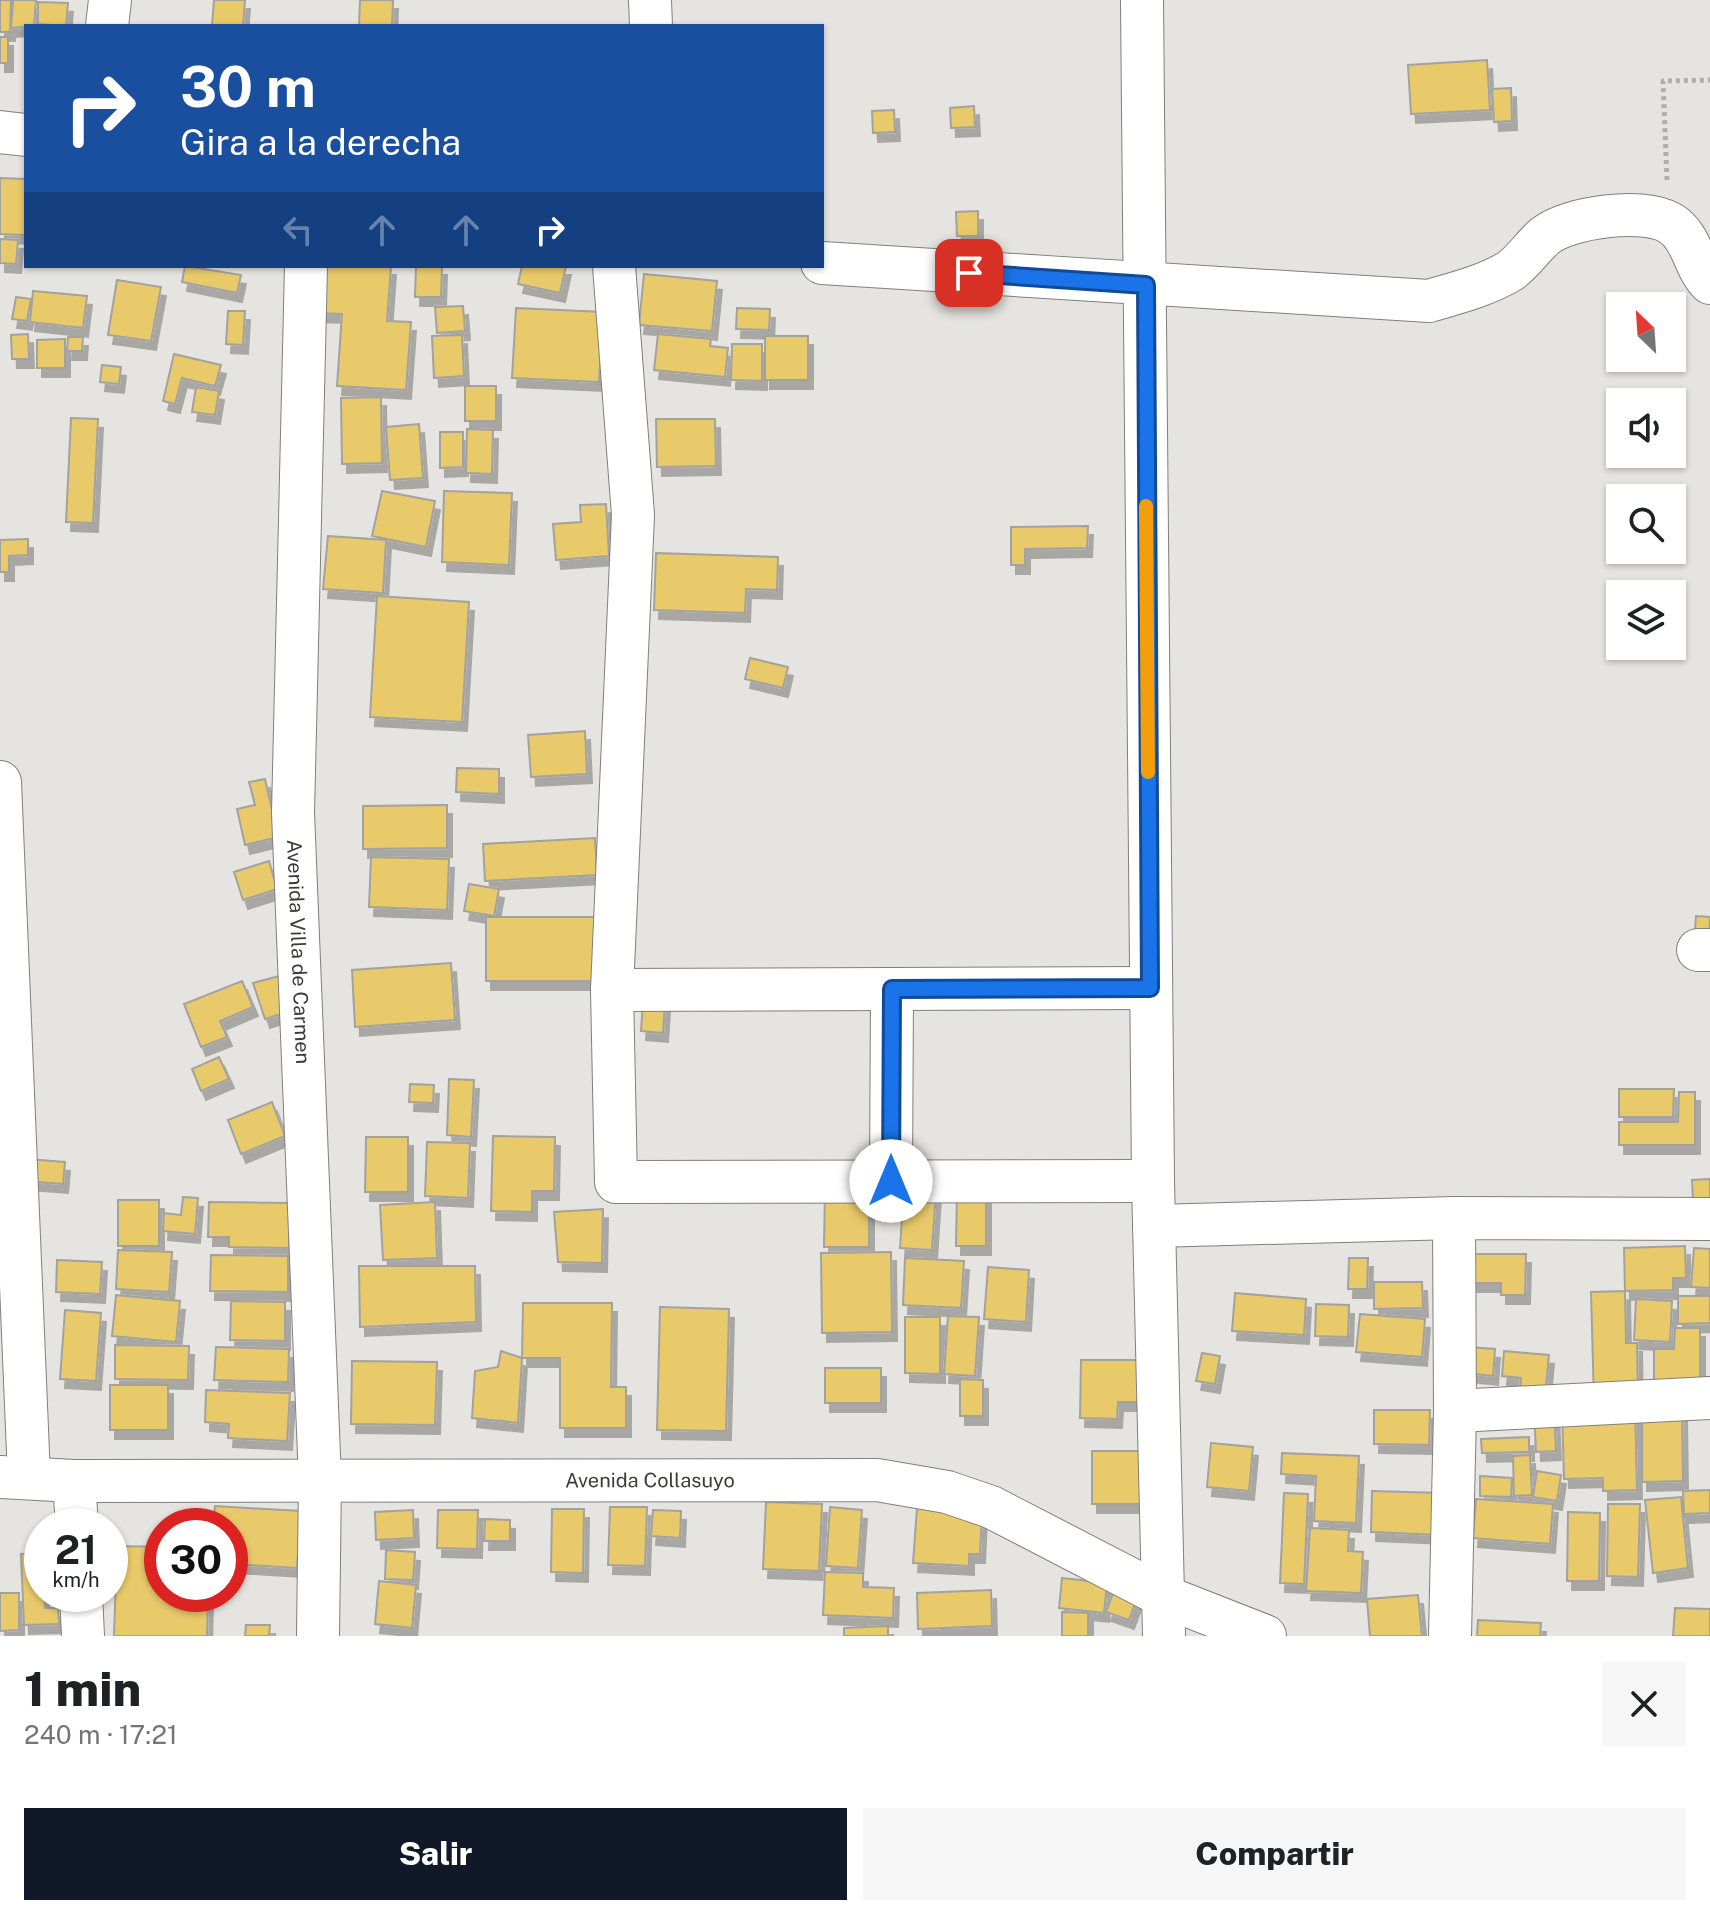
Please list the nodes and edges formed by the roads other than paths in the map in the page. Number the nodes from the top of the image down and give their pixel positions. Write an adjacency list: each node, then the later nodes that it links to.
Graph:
1 (110, 0): 4 (street)
2 (650, 0): 5 (street)
3 (1142, 0): 12 (street)
4 (107, 24)
5 (651, 24)
6 (0, 132): 7 (street)
7 (24, 135)
8 (824, 263): 12 (street)
9 (306, 268): 25 (street, Avenida Villa de Carmen)
10 (614, 268): 16 (street)
11 (1710, 283): 12 (street)
12 (1146, 285): 14 (street)
13 (0, 782): 24 (street)
14 (1150, 988): 15 (street); 18 (street)
15 (892, 989): 16 (street); 17 (street)
16 (612, 990): 17 (street)
17 (891, 1181): 18 (street)
18 (1153, 1181): 21 (street)
19 (1454, 1218): 20 (street); 21 (street); 23 (street)
20 (1710, 1219)
21 (1154, 1226): 29 (street)
22 (1710, 1398): 23 (street)
23 (1455, 1411): 33 (street)
24 (14, 1477): 26 (street, Avenida Collasuyo)
25 (320, 1480): 26 (street, Avenida Collasuyo); 29 (street, Avenida Collasuyo); 31 (street, Avenida Villa de Carmen)
26 (74, 1481): 27 (street)
27 (76, 1508)
28 (82, 1612): 30 (street)
29 (1164, 1616): 32 (street, Avenida Collasuyo)
30 (83, 1636)
31 (318, 1636)
32 (1265, 1636)
33 (1450, 1636)

